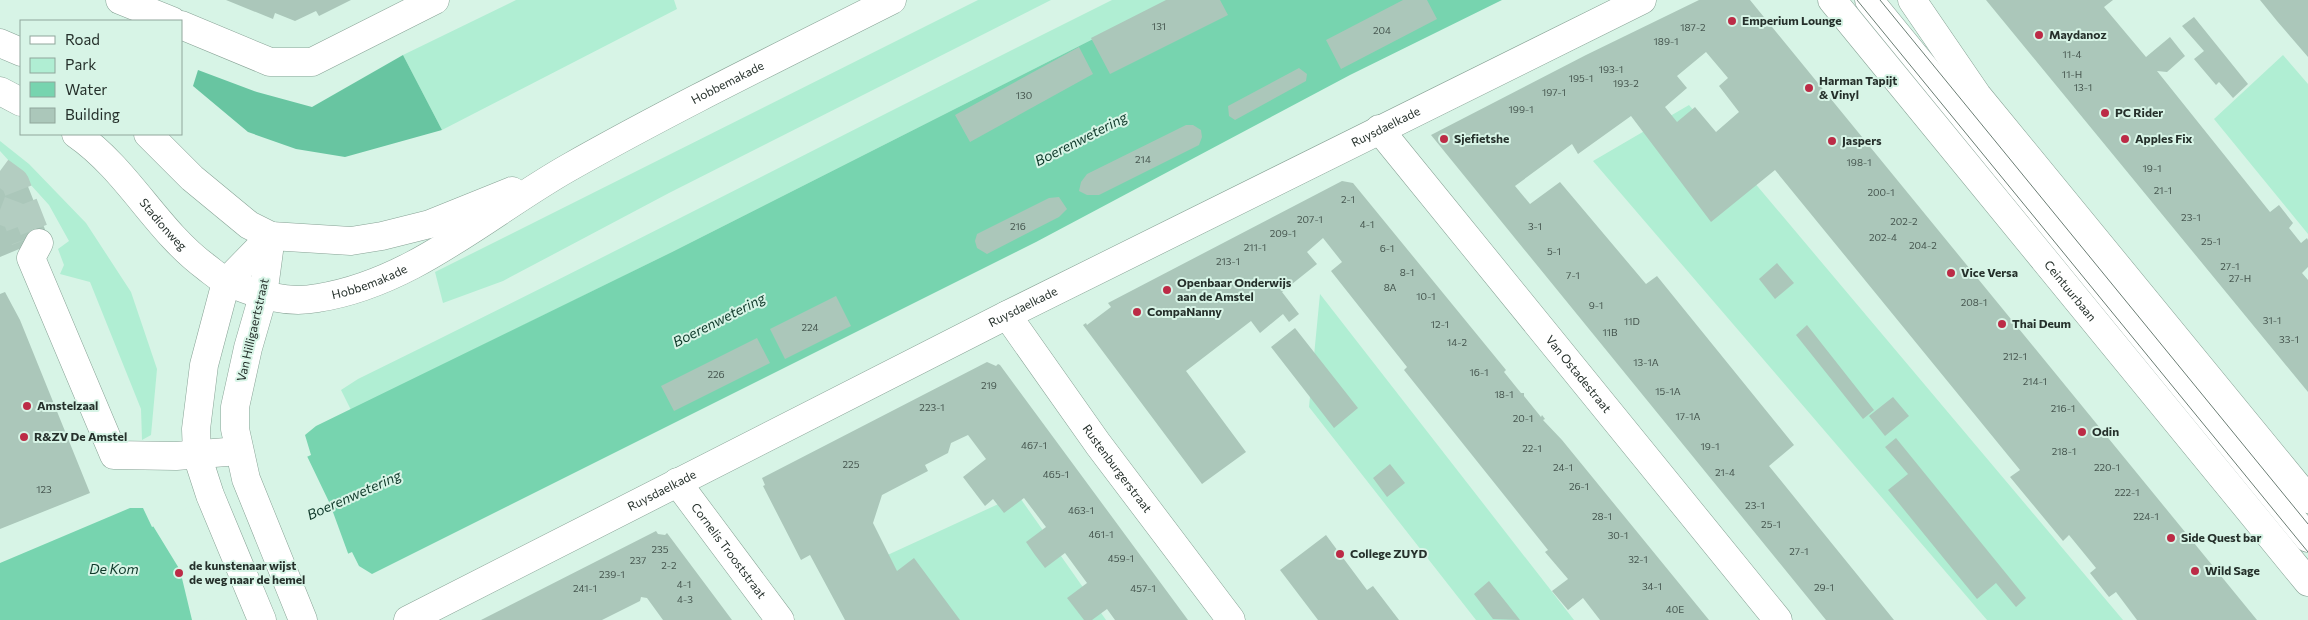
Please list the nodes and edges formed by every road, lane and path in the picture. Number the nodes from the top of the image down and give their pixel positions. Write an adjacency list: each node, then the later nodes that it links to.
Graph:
1 (120, 0): 8 (street)
2 (435, 0): 9 (street)
3 (892, 0): 17 (street, Hobbemakade)
4 (1642, 0): 14 (street, Ruysdaelkade)
5 (1832, 0): 28 (street, Ceintuurbaan)
6 (1869, 0): 27 (street)
7 (1912, 0): 26 (street)
8 (170, 20)
9 (182, 25)
10 (0, 43): 11 (street)
11 (20, 52)
12 (0, 92): 13 (street)
13 (20, 102)
14 (1379, 129): 22 (street, Ruysdaelkade); 34 (street, Van Ostadestraat)
15 (78, 135): 20 (street, Stadionweg)
16 (149, 135): 18 (street)
17 (566, 169): 18 (street, Hobbemakade); 21 (street, Hobbemakade)
18 (271, 236): 20 (street); 21 (street, Van Hilligaertstraat)
19 (39, 243): 24 (street)
20 (226, 282): 21 (street, Stadionweg); 24 (street)
21 (263, 296): 23 (street, Van Hilligaertstraat)
22 (1007, 314): 25 (street, Ruysdaelkade); 33 (street, Rustenburgerstraat)
23 (239, 451): 24 (street); 30 (street, Van Hilligaertstraat)
24 (197, 455): 29 (street)
25 (677, 482): 31 (street, Ruysdaelkade); 32 (street, Cornelis Trooststraat)
26 (2308, 498)
27 (2308, 538)
28 (2308, 582)
29 (258, 611)
30 (303, 620)
31 (408, 620)
32 (780, 620)
33 (1231, 620)
34 (1778, 620)

